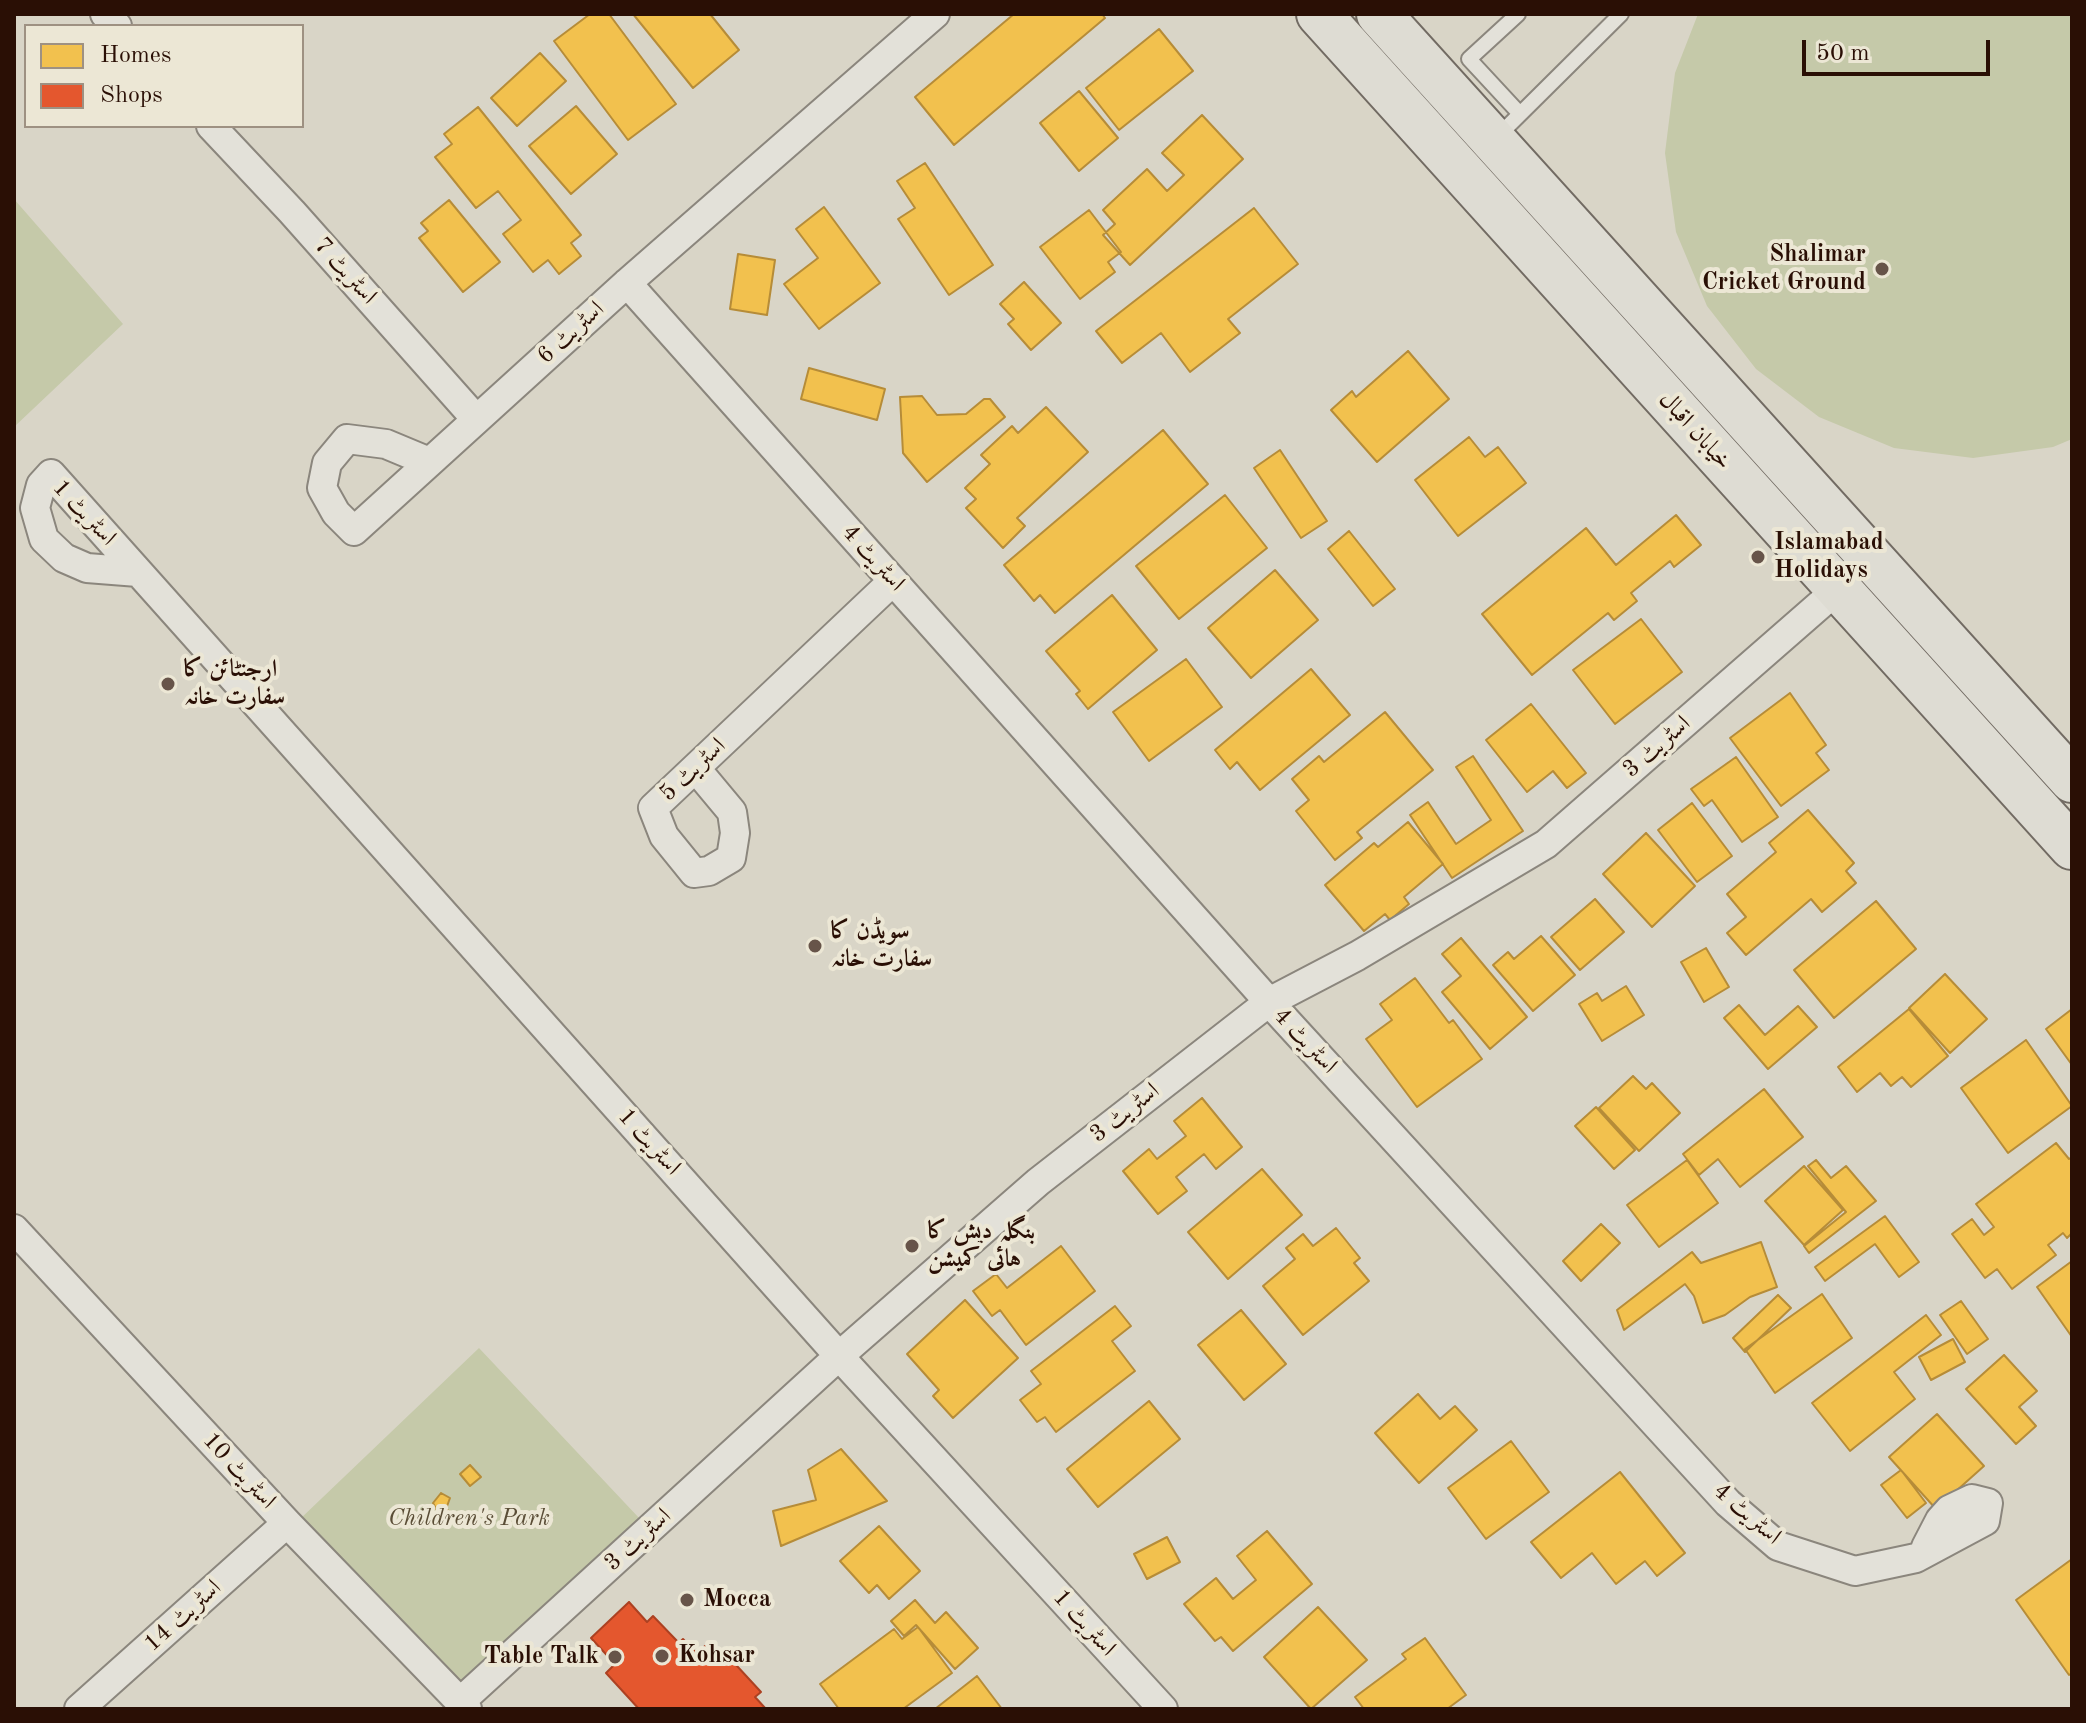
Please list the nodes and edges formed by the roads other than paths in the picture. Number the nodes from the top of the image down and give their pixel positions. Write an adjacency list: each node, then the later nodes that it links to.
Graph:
1 (935, 14): 9 (street, اسٹریٹ 6)
2 (1319, 14): 8 (main road, خیابان اقبال)
3 (1379, 14): 7 (main road, خیابان اقبال)
4 (1518, 14): 7 (lane)
5 (1621, 14): 7 (lane)
6 (213, 128): 10 (street, اسٹریٹ 7)
7 (1510, 139): 8 (main road); 16 (main road, خیابان اقبال)
8 (1482, 194): 14 (main road, خیابان اقبال)
9 (627, 283): 10 (street, اسٹریٹ 6); 13 (street, اسٹریٹ 4)
10 (476, 419): 11 (street, اسٹریٹ 6)
11 (422, 459)
12 (138, 572): 20 (street, اسٹریٹ 1)
13 (893, 581): 15 (street, اسٹریٹ 5); 18 (street, اسٹریٹ 4)
14 (1838, 589): 17 (main road, خیابان اقبال); 18 (street, اسٹریٹ 3)
15 (697, 770)
16 (2072, 780)
17 (2072, 847)
18 (1269, 1002): 20 (street, اسٹریٹ 3); 22 (street, اسٹریٹ 4)
19 (14, 1229): 21 (street, اسٹریٹ 10)
20 (839, 1356): 23 (street, اسٹریٹ 3); 25 (street, اسٹریٹ 1)
21 (287, 1523): 23 (street, اسٹریٹ 10); 24 (street, اسٹریٹ 14)
22 (1926, 1547)
23 (464, 1705)
24 (79, 1709)
25 (1163, 1709)

